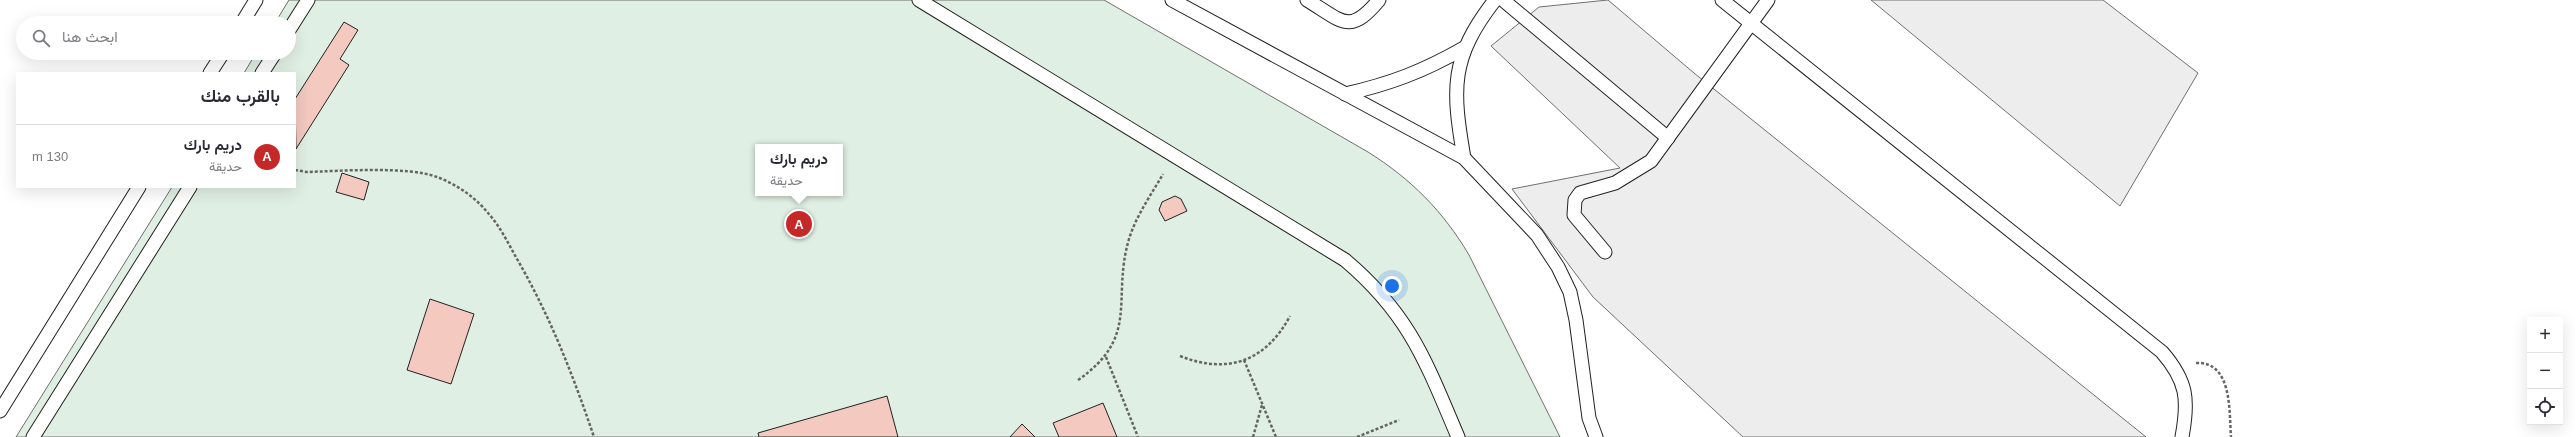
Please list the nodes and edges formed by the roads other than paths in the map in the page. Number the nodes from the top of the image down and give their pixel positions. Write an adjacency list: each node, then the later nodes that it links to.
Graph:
1 (256, 0): 11 (lane)
2 (308, 0): 12 (lane)
3 (919, 0): 27 (lane)
4 (1172, 0): 19 (lane)
5 (1307, 0): 6 (lane)
6 (1380, 0)
7 (1495, 0): 14 (lane)
8 (1503, 0): 20 (lane)
9 (1722, 0): 13 (lane)
10 (1768, 0): 13 (lane)
11 (246, 16)
12 (296, 19)
13 (1751, 21): 20 (lane); 29 (lane)
14 (1464, 48): 19 (lane); 21 (lane)
15 (218, 60): 17 (lane)
16 (270, 60): 18 (lane)
17 (211, 72)
18 (263, 72)
19 (1345, 94): 21 (lane)
20 (1668, 138): 24 (lane)
21 (1464, 158): 28 (lane)
22 (139, 188): 25 (lane)
23 (189, 188): 26 (lane)
24 (1605, 252)
25 (0, 411)
26 (33, 437)
27 (1458, 437)
28 (1596, 437)
29 (2182, 437)

